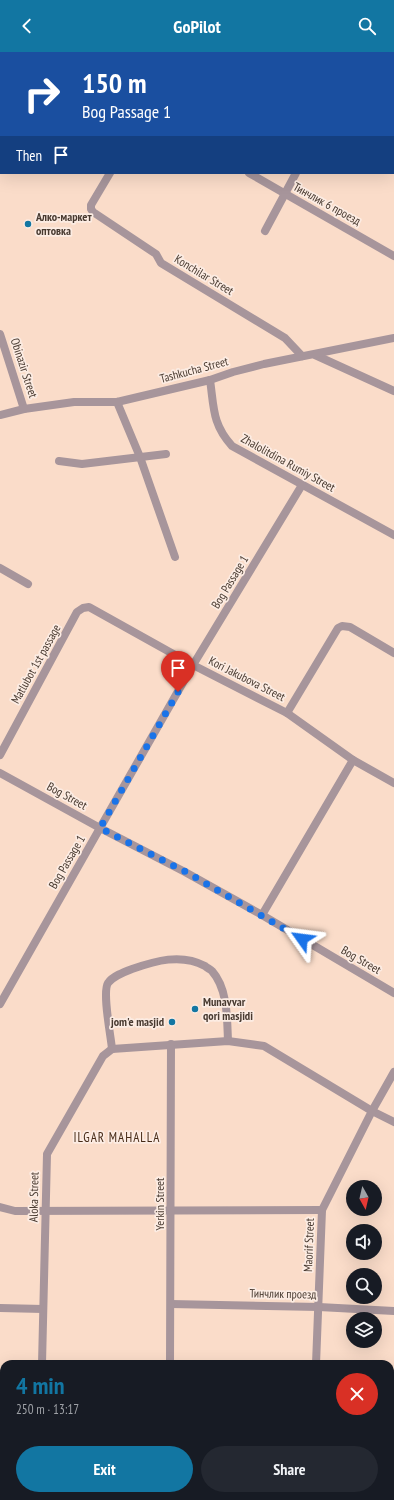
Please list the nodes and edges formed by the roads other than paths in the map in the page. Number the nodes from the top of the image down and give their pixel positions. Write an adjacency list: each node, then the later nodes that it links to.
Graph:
1 (109, 174): 10 (street, Konchilar Street)
2 (251, 174): 4 (street, Тинчлик 6 проезд)
3 (295, 174): 4 (street)
4 (285, 194): 5 (street); 6 (street, Тинчлик 6 проезд)
5 (265, 231)
6 (394, 256)
7 (0, 334): 14 (street, Obinazir Street)
8 (394, 338): 9 (street, Tashkucha Street)
9 (315, 355): 10 (street, Tashkucha Street); 12 (street)
10 (302, 356): 11 (street, Tashkucha Street)
11 (210, 380): 13 (street, Tashkucha Street); 19 (street, Zhalolitdina Rumiy Street)
12 (394, 391)
13 (117, 402): 14 (street, Tashkucha Street); 17 (street)
14 (24, 409): 15 (street, Tashkucha Street)
15 (0, 415)
16 (166, 454): 17 (street)
17 (140, 457): 18 (street); 21 (street)
18 (59, 460)
19 (302, 485): 20 (street, Zhalolitdina Rumiy Street); 26 (street, Bog Passage 1)
20 (394, 535)
21 (175, 557)
22 (0, 568): 23 (street)
23 (28, 584)
24 (83, 608): 26 (street, Kori Jakubova Street); 28 (street, Matlubot 1st passage)
25 (394, 653): 27 (street)
26 (193, 665): 27 (street, Kori Jakubova Street); 32 (street, Bog Passage 1)
27 (287, 713): 29 (street, Kori Jakubova Street)
28 (0, 755)
29 (353, 760): 31 (street, Kori Jakubova Street); 33 (street)
30 (1, 775): 32 (street, Bog Street)
31 (394, 783)
32 (100, 828): 33 (street, Bog Street); 35 (street, Bog Passage 1)
33 (262, 915): 34 (street, Bog Street)
34 (394, 993)
35 (0, 1004)
36 (228, 1041): 37 (street); 38 (street); 40 (street)
37 (171, 1044): 38 (street); 45 (street, Yerkin Street)
38 (112, 1049): 44 (street, Aloka Street)
39 (394, 1072): 40 (street, Maorif Street)
40 (372, 1111): 41 (street); 43 (street, Maorif Street)
41 (394, 1122)
42 (0, 1207): 44 (street)
43 (322, 1210): 45 (street); 47 (street, Maorif Street)
44 (45, 1211): 45 (street); 50 (street, Aloka Street)
45 (172, 1211): 46 (street, Yerkin Street)
46 (171, 1304): 47 (street, Тинчлик проезд); 52 (street, Yerkin Street)
47 (319, 1307): 49 (street, Тинчлик проезд); 53 (street, Maorif Street)
48 (0, 1308): 50 (street)
49 (394, 1308)
50 (43, 1309): 51 (street, Aloka Street)
51 (42, 1360)
52 (170, 1360)
53 (316, 1360)

